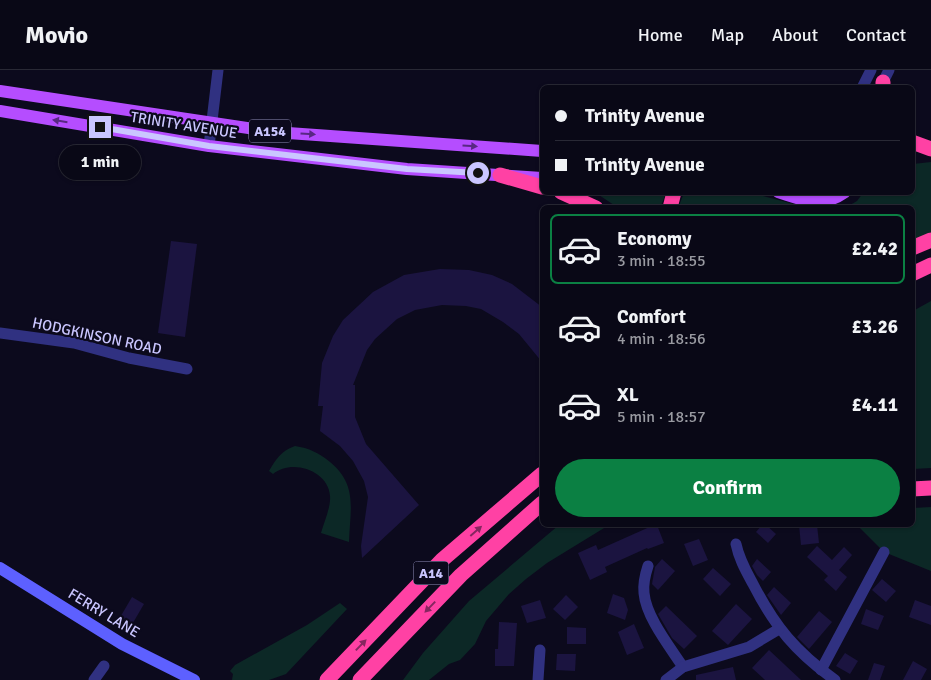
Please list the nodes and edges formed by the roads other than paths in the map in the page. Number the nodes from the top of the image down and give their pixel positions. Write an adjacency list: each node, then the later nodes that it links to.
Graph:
1 (218, 70): 6 (street)
2 (871, 70): 3 (street)
3 (864, 85)
4 (0, 91): 6 (main road, TRINITY AVENUE / A154)
5 (0, 111): 8 (main road, TRINITY AVENUE / A154, one-way to 5)
6 (212, 123): 8 (street); 10 (main road, TRINITY AVENUE / A154, one-way to 10)
7 (915, 143): 9 (highway)
8 (209, 146): 13 (main road, TRINITY AVENUE / A154)
9 (931, 148)
10 (540, 151)
11 (931, 152): 12 (highway)
12 (915, 154)
13 (500, 175): 14 (main road, TRINITY AVENUE / A154); 15 (highway)
14 (540, 178)
15 (540, 186)
16 (568, 195): 19 (highway)
17 (789, 195): 18 (main road)
18 (840, 195)
19 (589, 205)
20 (931, 240): 21 (highway)
21 (915, 247)
22 (931, 265): 23 (highway)
23 (915, 273)
24 (0, 332): 25 (street, HODGKINSON ROAD)
25 (187, 369)
26 (540, 476): 41 (highway, A14, one-way to 26)
27 (931, 488): 28 (highway)
28 (915, 490)
29 (540, 505): 42 (highway, A14, one-way to 42)
30 (736, 544): 34 (street)
31 (884, 552): 38 (street)
32 (648, 566): 37 (street)
33 (0, 568): 40 (street, FERRY LANE)
34 (779, 628): 37 (street); 38 (street)
35 (540, 650): 43 (street)
36 (104, 666): 39 (street)
37 (683, 667): 44 (street)
38 (822, 670): 45 (street)
39 (94, 680)
40 (194, 680)
41 (327, 680)
42 (360, 680)
43 (538, 680)
44 (666, 680)
45 (836, 680)

